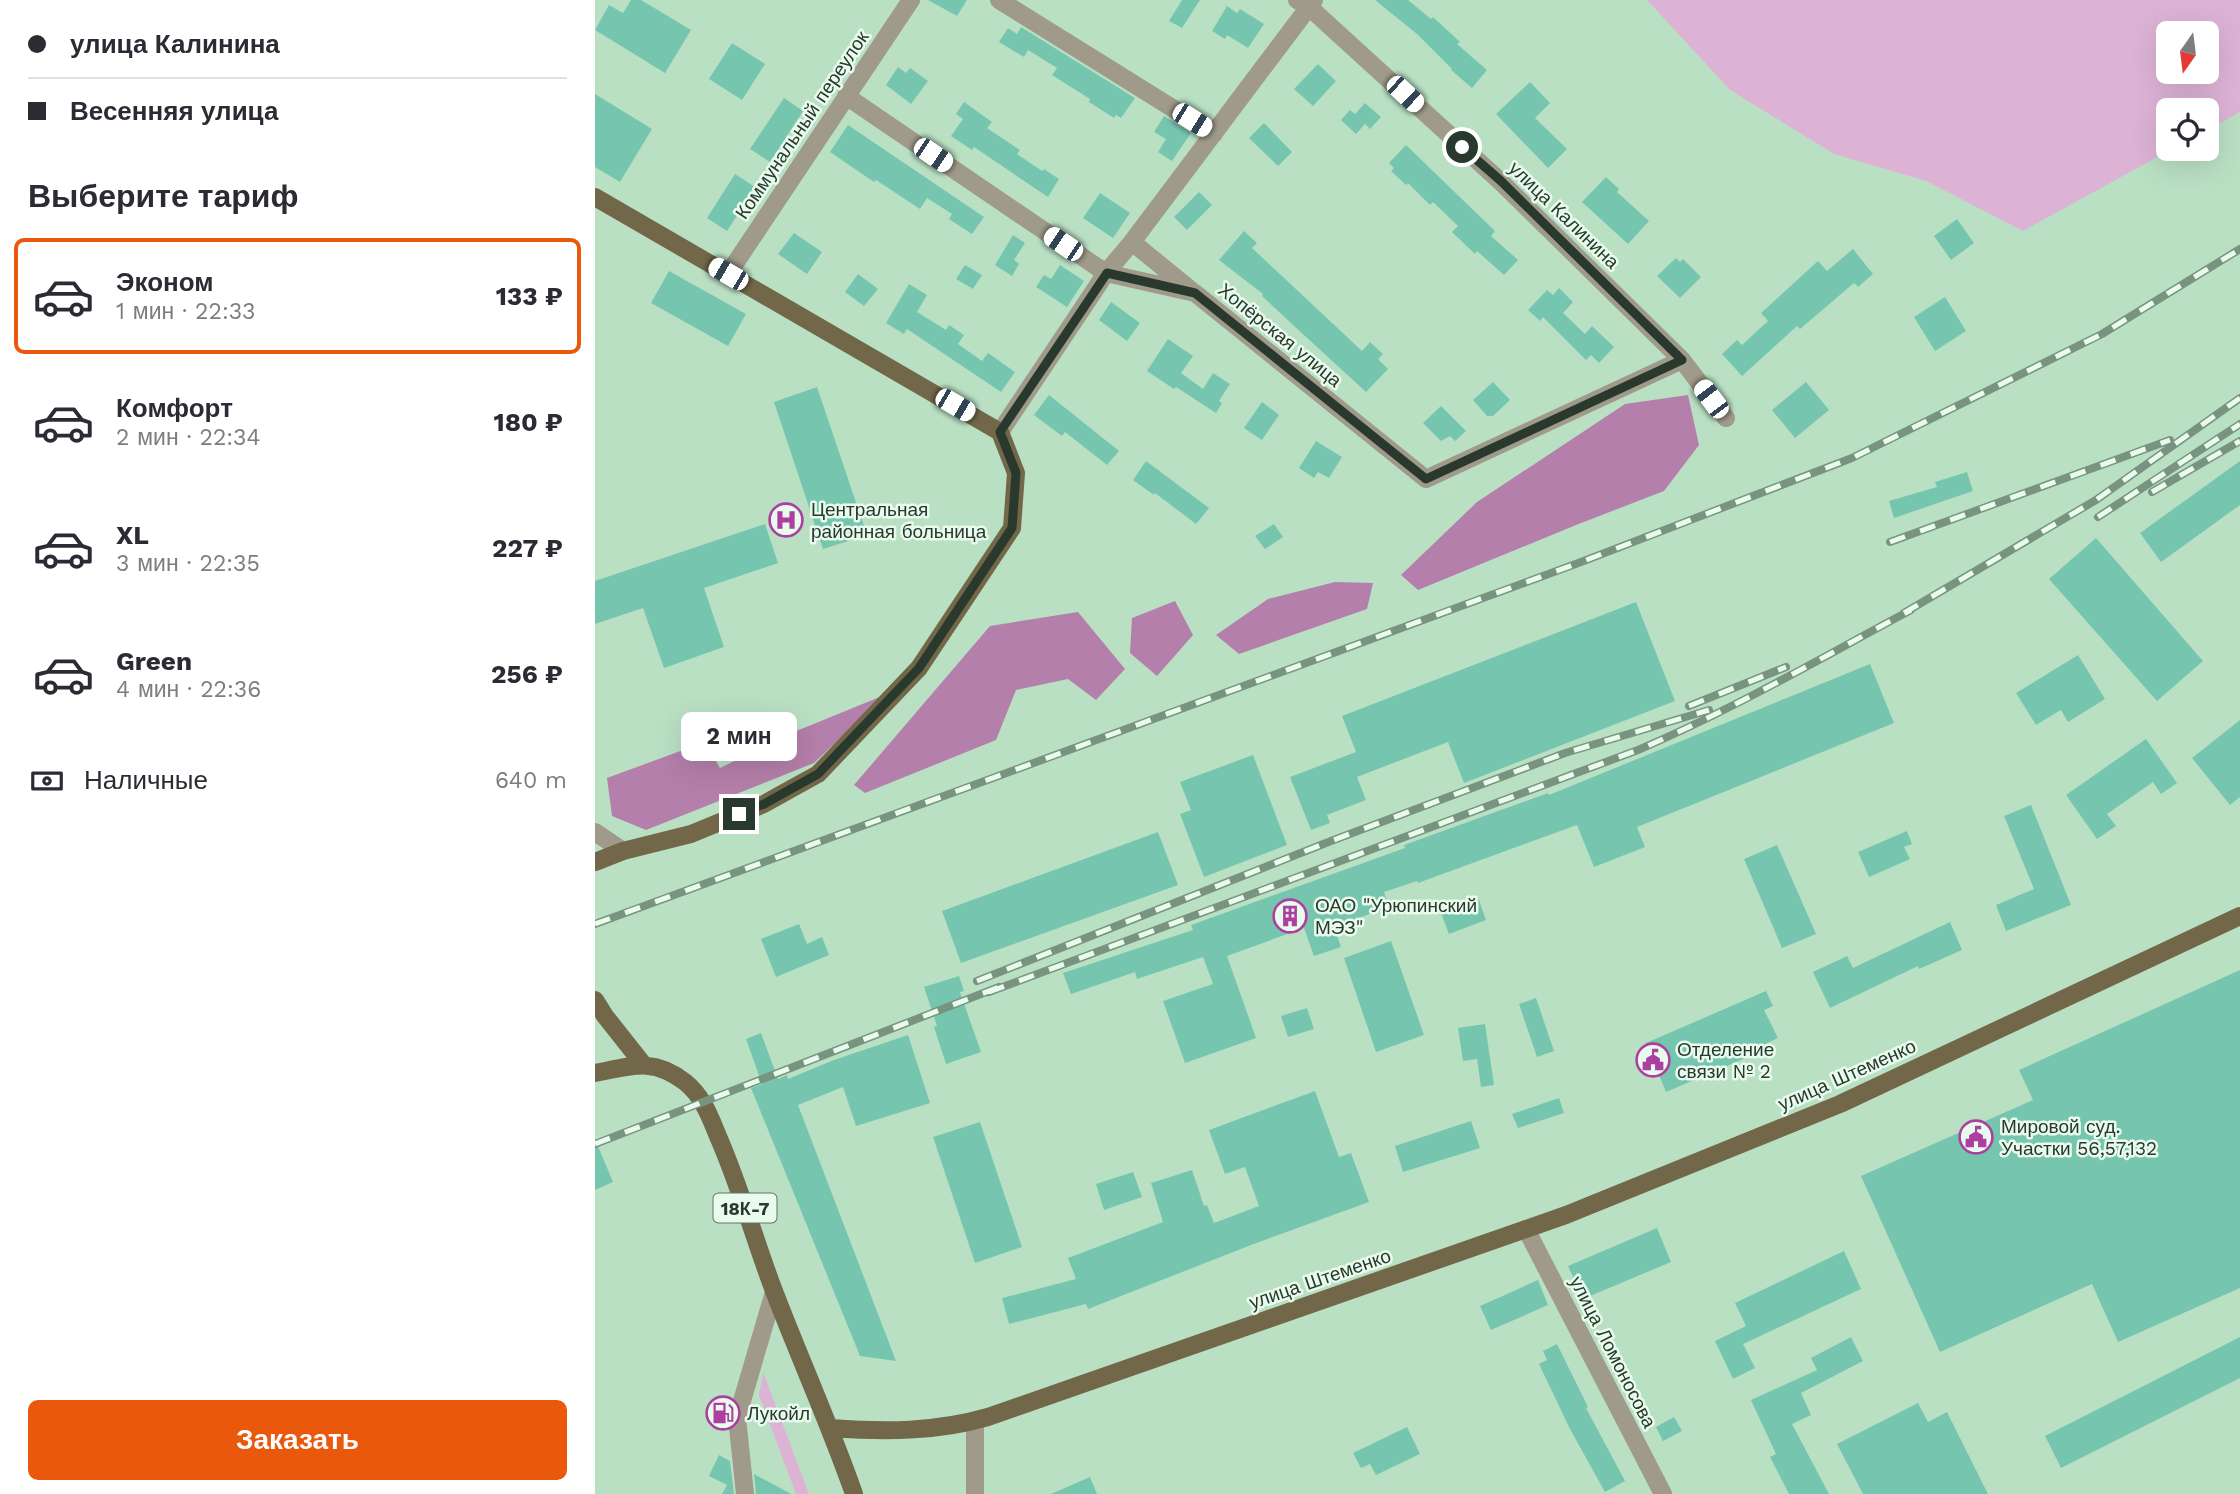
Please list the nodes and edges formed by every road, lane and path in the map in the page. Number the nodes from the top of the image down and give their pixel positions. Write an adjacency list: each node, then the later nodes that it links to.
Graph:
1 (911, 0): 4 (street, Коммунальный переулок)
2 (999, 0): 5 (street)
3 (1307, 2): 5 (street); 11 (street, улица Калинина)
4 (846, 96): 8 (street, Хопёрская улица); 9 (street, Коммунальный переулок)
5 (1214, 134): 7 (street)
6 (595, 197): 9 (main road)
7 (1132, 242): 8 (street); 10 (street)
8 (1107, 273): 10 (street, Хопёрская улица); 13 (street)
9 (728, 274): 13 (main road)
10 (1195, 293): 11 (street, Хопёрская улица)
11 (1682, 360): 12 (street, улица Калинина)
12 (1726, 418)
13 (1000, 432): 15 (main road)
14 (595, 832): 15 (street)
15 (624, 850): 16 (main road)
16 (595, 862)
17 (2240, 916): 21 (main road, улица Штеменко)
18 (595, 1000): 19 (main road)
19 (643, 1064): 20 (main road); 22 (main road, 18К-7)
20 (595, 1073)
21 (1526, 1229): 23 (main road, улица Штеменко); 28 (street, улица Ломоносова)
22 (774, 1292): 24 (main road, 18К-7); 25 (street)
23 (975, 1421): 24 (main road, улица Штеменко); 27 (street)
24 (831, 1428): 26 (main road, 18К-7)
25 (745, 1494)
26 (854, 1494)
27 (975, 1494)
28 (1663, 1494)

